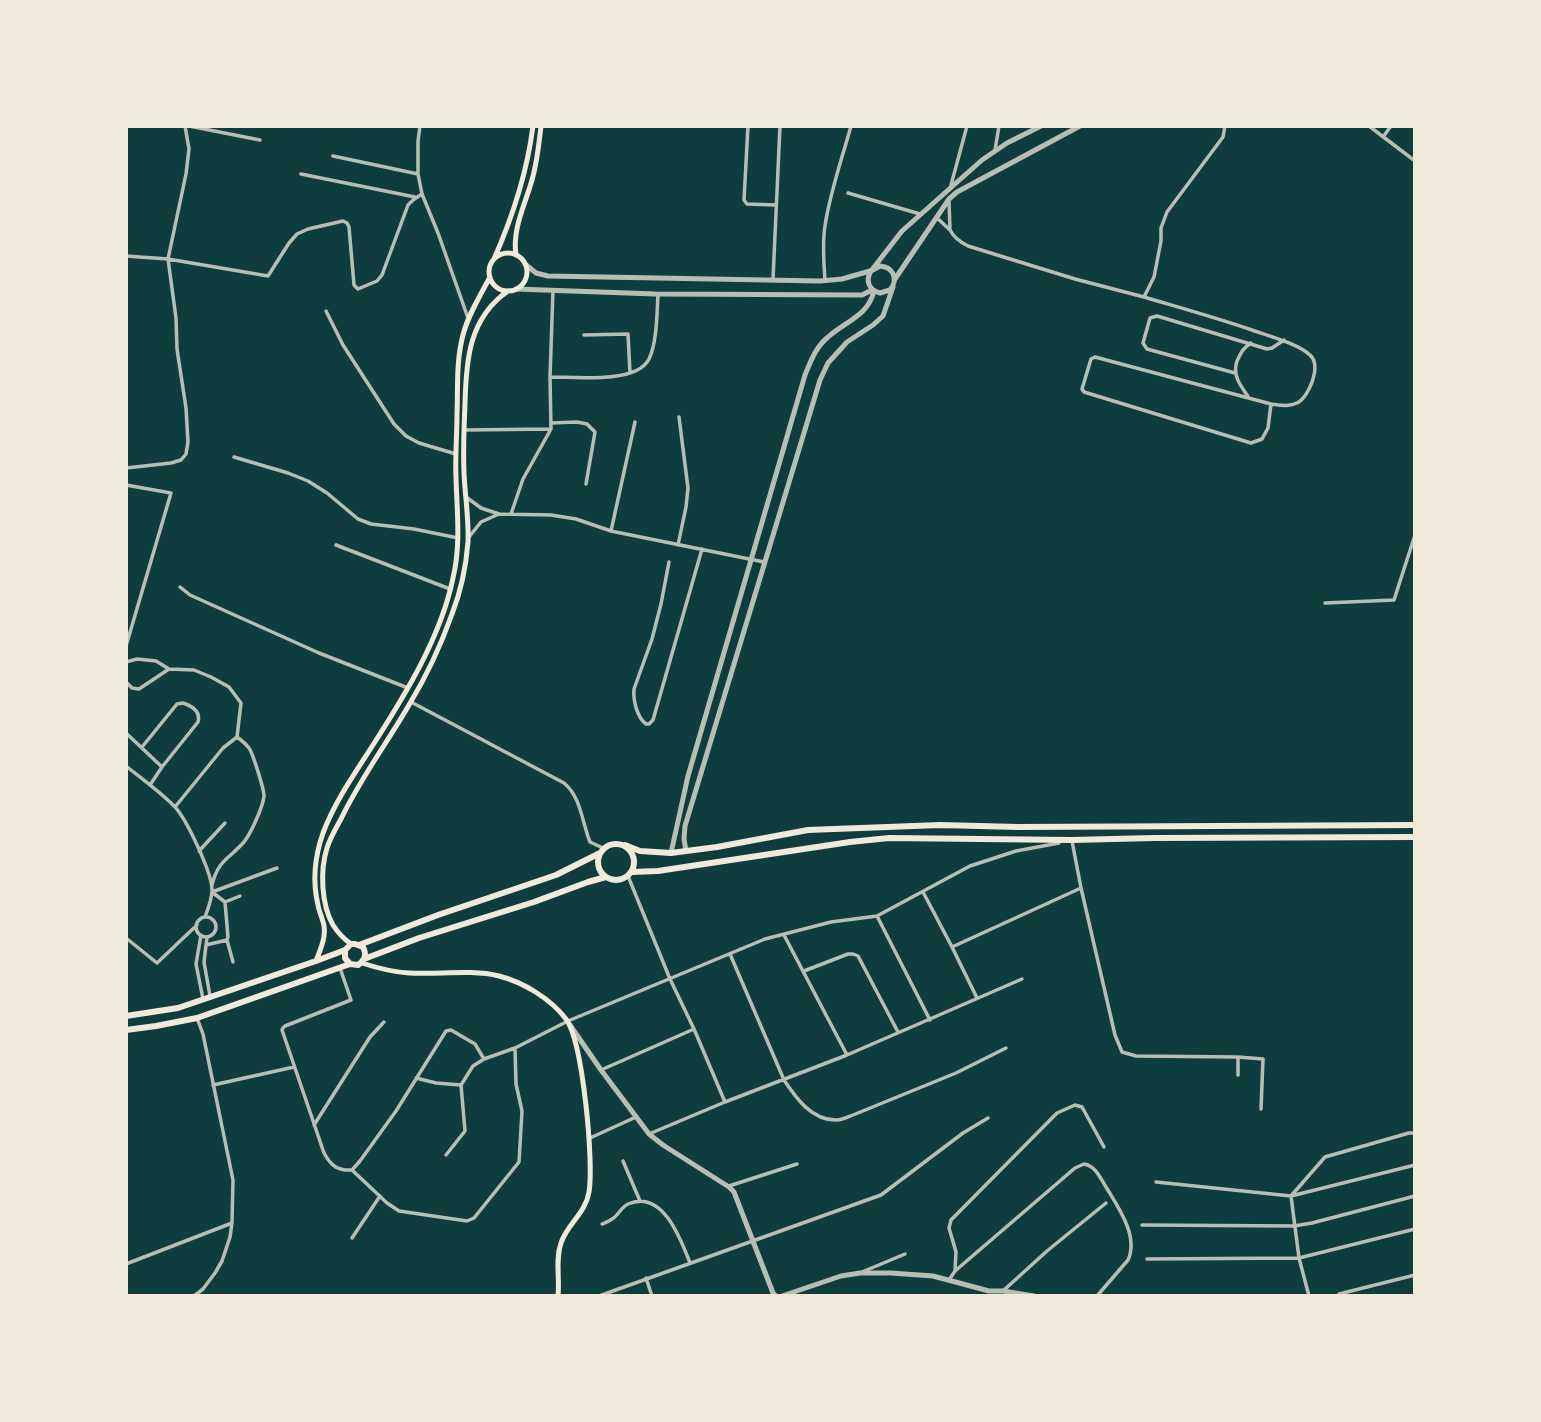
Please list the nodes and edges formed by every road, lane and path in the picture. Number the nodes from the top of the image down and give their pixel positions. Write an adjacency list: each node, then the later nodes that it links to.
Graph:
1 (187, 126): 16 (street); 33 (street)
2 (420, 126): 21 (street)
3 (533, 126): 34 (main road)
4 (541, 126): 31 (main road)
5 (748, 126): 27 (street)
6 (780, 126): 27 (street)
7 (851, 126): 40 (street)
8 (967, 126): 22 (street)
9 (999, 126): 17 (street)
10 (1041, 126): 17 (street)
11 (1080, 126): 26 (street)
12 (1225, 126): 47 (street)
13 (1369, 126): 15 (street)
14 (1391, 126): 15 (street)
15 (1383, 136): 19 (street)
16 (260, 140)
17 (995, 150): 22 (street)
18 (333, 156): 21 (street)
19 (1415, 162)
20 (301, 174): 25 (street)
21 (418, 174): 24 (street)
22 (951, 188): 28 (street)
23 (848, 193): 28 (street)
24 (422, 194): 25 (street); 49 (street)
25 (415, 198): 33 (street)
26 (949, 199): 29 (street); 30 (street)
27 (776, 205): 38 (street)
28 (921, 215): 36 (street)
29 (936, 217): 30 (street); 39 (street)
30 (950, 230): 47 (street)
31 (516, 255): 34 (main road); 35 (main road)
32 (126, 256): 33 (street)
33 (168, 259): 65 (street)
34 (494, 259): 37 (main road)
35 (525, 264): 38 (street); 42 (main road)
36 (870, 271): 39 (street); 40 (street); 44 (street)
37 (490, 277): 45 (main road); 49 (main road)
38 (773, 279): 40 (street)
39 (895, 279): 41 (street)
40 (825, 281)
41 (893, 287): 44 (street); 80 (street)
42 (516, 289): 43 (street); 45 (main road)
43 (553, 290): 46 (street); 55 (street)
44 (873, 290): 46 (street); 78 (street)
45 (509, 291): 62 (main road)
46 (658, 294): 53 (street)
47 (1144, 297): 51 (street)
48 (326, 311): 63 (street)
49 (469, 319): 63 (main road)
50 (584, 335): 53 (street)
51 (1284, 340): 52 (street); 57 (street)
52 (1251, 344): 54 (street); 54 (street)
53 (630, 373): 55 (street)
54 (1235, 373): 56 (street)
55 (550, 377): 59 (street)
56 (1249, 399): 57 (street); 57 (street)
57 (1271, 404)
58 (679, 417): 76 (street)
59 (551, 422): 61 (street); 66 (street)
60 (635, 422): 71 (street)
61 (551, 429): 62 (street); 70 (street)
62 (464, 430): 68 (main road)
63 (456, 454): 73 (main road)
64 (234, 457): 73 (street)
65 (126, 468)
66 (586, 484)
67 (126, 485): 84 (street)
68 (465, 496): 69 (street); 74 (main road)
69 (499, 514): 70 (street); 74 (street)
70 (511, 514): 71 (street)
71 (611, 531): 76 (street)
72 (1415, 536): 83 (street)
73 (458, 538): 82 (main road)
74 (468, 538): 89 (main road)
75 (335, 545): 82 (street)
76 (678, 545): 77 (street)
77 (702, 549): 78 (street); 79 (street)
78 (751, 559): 80 (street); 105 (street)
79 (669, 562)
80 (766, 563): 104 (street)
81 (180, 587): 88 (street)
82 (450, 590): 88 (main road)
83 (1325, 603)
84 (126, 646)
85 (126, 662): 86 (street)
86 (169, 669): 87 (street); 91 (street)
87 (126, 682)
88 (408, 688): 128 (main road)
89 (411, 702): 103 (street); 124 (main road)
90 (126, 733): 92 (street)
91 (237, 737): 96 (street); 109 (street)
92 (142, 747): 94 (street); 94 (street)
93 (126, 766): 95 (street)
94 (162, 767): 95 (street)
95 (150, 785): 96 (street)
96 (176, 807): 102 (street)
97 (225, 823): 102 (street)
98 (1415, 825): 104 (main road)
99 (1415, 837): 100 (main road)
100 (1072, 840): 107 (main road); 110 (street); 112 (street)
101 (625, 845): 103 (main road); 105 (main road); 107 (main road)
102 (199, 851): 109 (street)
103 (602, 851): 108 (main road); 124 (main road)
104 (686, 851): 105 (main road)
105 (671, 853)
106 (277, 868): 111 (street)
107 (630, 874): 108 (main road); 134 (street)
108 (606, 877): 129 (main road)
109 (211, 886): 111 (street)
110 (1081, 888): 125 (street); 149 (street)
111 (212, 892): 114 (street); 116 (street)
112 (923, 892): 115 (street); 125 (street)
113 (240, 896): 114 (street)
114 (225, 902): 122 (street)
115 (877, 916): 119 (street); 140 (street)
116 (205, 917): 117 (street); 121 (street)
117 (197, 925): 118 (street); 120 (street)
118 (201, 935): 121 (street); 137 (street)
119 (784, 935): 127 (street); 133 (street)
120 (126, 937)
121 (207, 937): 123 (street)
122 (227, 940): 123 (street); 130 (street)
123 (206, 945): 137 (street)
124 (355, 945): 126 (main road); 129 (main road)
125 (952, 947): 136 (street)
126 (345, 950): 128 (main road); 131 (main road)
127 (730, 954): 134 (street); 155 (street)
128 (316, 961): 137 (main road)
129 (363, 961): 131 (main road); 141 (main road)
130 (233, 962)
131 (350, 964): 132 (main road)
132 (340, 968): 139 (main road); 151 (street)
133 (804, 971): 145 (street); 148 (street)
134 (670, 979): 141 (street); 143 (street)
135 (1022, 979): 136 (street)
136 (977, 998): 140 (street)
137 (207, 1000): 138 (main road)
138 (126, 1016)
139 (197, 1018): 144 (main road); 156 (street)
140 (930, 1020): 145 (street)
141 (568, 1021): 146 (street); 152 (street); 165 (main road)
142 (384, 1022): 162 (street)
143 (694, 1029): 152 (street); 158 (street)
144 (126, 1030)
145 (898, 1032): 148 (street)
146 (515, 1048): 150 (street); 174 (street)
147 (1006, 1048): 155 (street)
148 (847, 1055): 155 (street)
149 (1238, 1057): 153 (street); 159 (street)
150 (484, 1059): 154 (street); 157 (street)
151 (294, 1067): 156 (street); 162 (street)
152 (601, 1070): 160 (street)
153 (1238, 1075)
154 (416, 1078): 157 (street); 171 (street)
155 (784, 1080): 158 (street)
156 (213, 1085): 179 (street)
157 (461, 1085): 167 (street)
158 (725, 1102): 164 (street)
159 (1261, 1109)
160 (636, 1117): 164 (street); 165 (street)
161 (988, 1118): 185 (street)
162 (314, 1125): 171 (street)
163 (1415, 1133): 175 (street)
164 (649, 1134): 173 (street)
165 (589, 1139): 199 (main road)
166 (1104, 1147): 191 (street)
167 (446, 1155)
168 (623, 1161): 177 (street)
169 (797, 1164): 173 (street)
170 (1415, 1165): 175 (street)
171 (352, 1170): 174 (street)
172 (1156, 1182): 175 (street)
173 (729, 1186): 185 (street)
174 (380, 1196): 184 (street)
175 (1291, 1196): 182 (street)
176 (1415, 1196): 182 (street)
177 (640, 1201): 180 (street); 189 (street)
178 (1106, 1203): 196 (street)
179 (232, 1223): 190 (street); 198 (street)
180 (602, 1224)
181 (1142, 1225): 182 (street)
182 (1294, 1226): 187 (street)
183 (1415, 1229): 187 (street)
184 (352, 1238)
185 (754, 1240): 189 (street); 202 (street)
186 (905, 1254): 192 (street)
187 (1299, 1258): 188 (street); 206 (street)
188 (1147, 1259)
189 (690, 1263): 194 (street)
190 (126, 1264)
191 (955, 1271): 195 (street); 205 (street)
192 (860, 1273): 195 (street); 203 (street)
193 (1415, 1275): 197 (street)
194 (646, 1279): 200 (street); 201 (street)
195 (949, 1280): 196 (street)
196 (1003, 1291): 204 (street)
197 (1339, 1294)
198 (194, 1296)
199 (558, 1296)
200 (599, 1296)
201 (652, 1296)
202 (776, 1296)
203 (785, 1296)
204 (1034, 1296)
205 (1097, 1296)
206 (1307, 1296)

